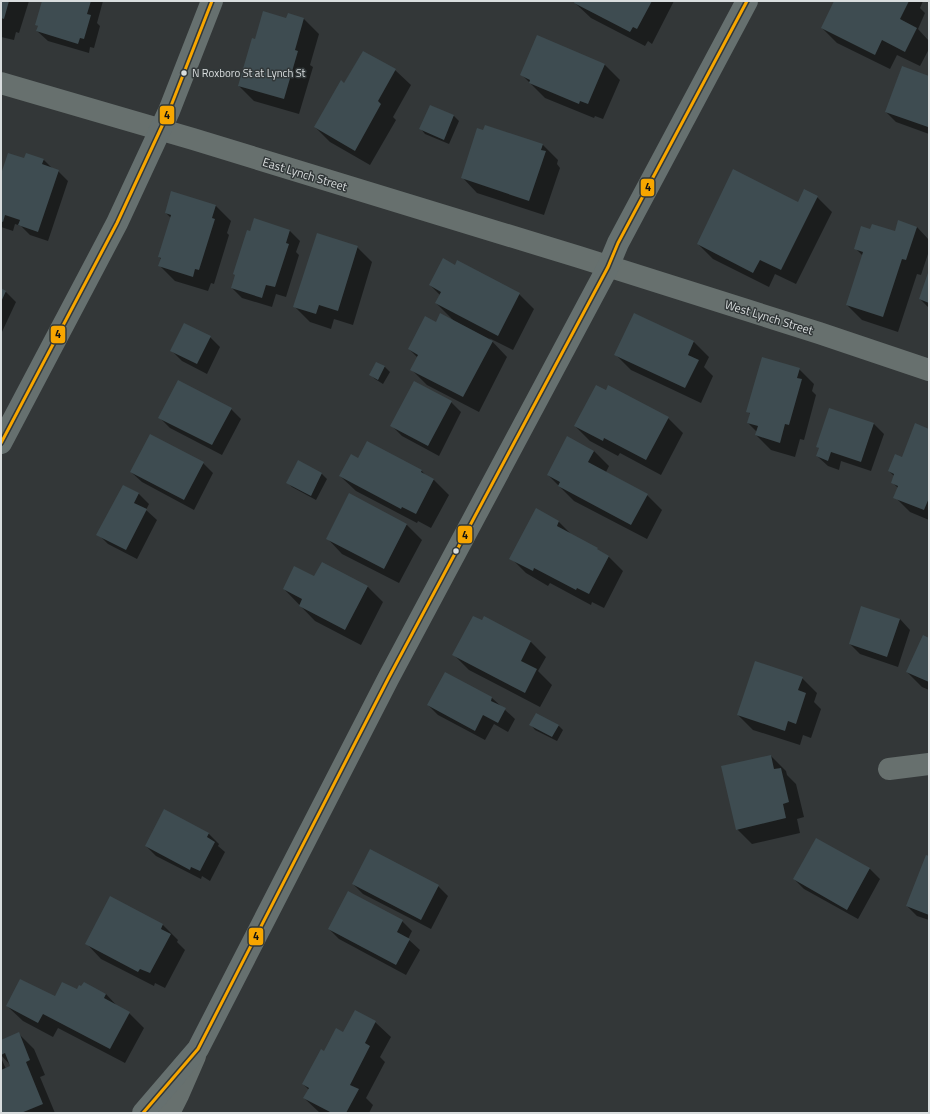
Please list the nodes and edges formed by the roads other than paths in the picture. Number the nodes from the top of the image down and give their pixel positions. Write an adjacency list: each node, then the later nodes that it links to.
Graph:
1 (212, 1): 4 (main road)
2 (747, 1): 5 (main road)
3 (1, 83): 4 (street, East Lynch Street)
4 (160, 130): 5 (street, East Lynch Street); 7 (main road)
5 (608, 267): 6 (street, West Lynch Street); 10 (main road)
6 (929, 370)
7 (1, 443)
8 (929, 764): 9 (street)
9 (888, 769)
10 (198, 1049): 11 (main road); 12 (street)
11 (143, 1113)
12 (169, 1113)

